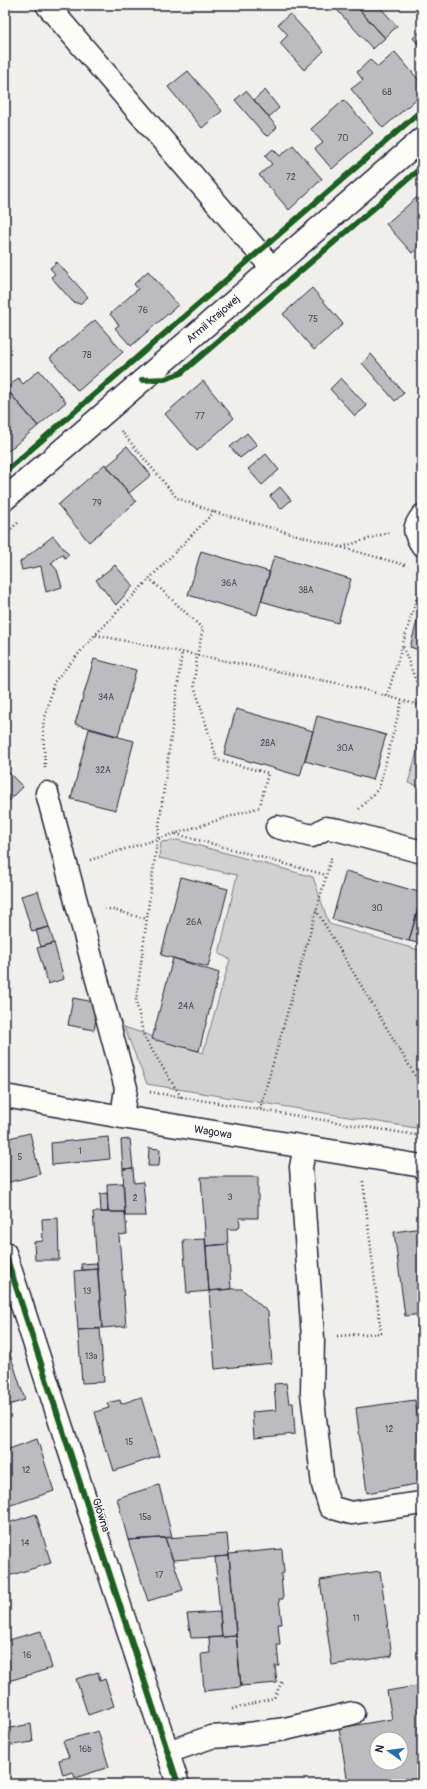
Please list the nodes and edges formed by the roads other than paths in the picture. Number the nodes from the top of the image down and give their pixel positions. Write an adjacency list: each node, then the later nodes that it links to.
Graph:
1 (46, 5): 3 (street)
2 (422, 139): 3 (street, Armii Krajowej)
3 (272, 268): 4 (street, Armii Krajowej)
4 (5, 499)
5 (419, 520): 6 (street)
6 (422, 545)
7 (47, 793): 11 (street)
8 (277, 827): 9 (street)
9 (422, 852)
10 (5, 1096): 11 (street, Wagowa)
11 (122, 1117): 12 (street, Wagowa)
12 (305, 1147): 13 (street, Wagowa); 15 (street)
13 (422, 1166)
14 (5, 1252): 17 (street, Główna)
15 (422, 1503)
16 (353, 1713): 17 (street)
17 (168, 1752): 18 (street, Główna)
18 (178, 1784)

